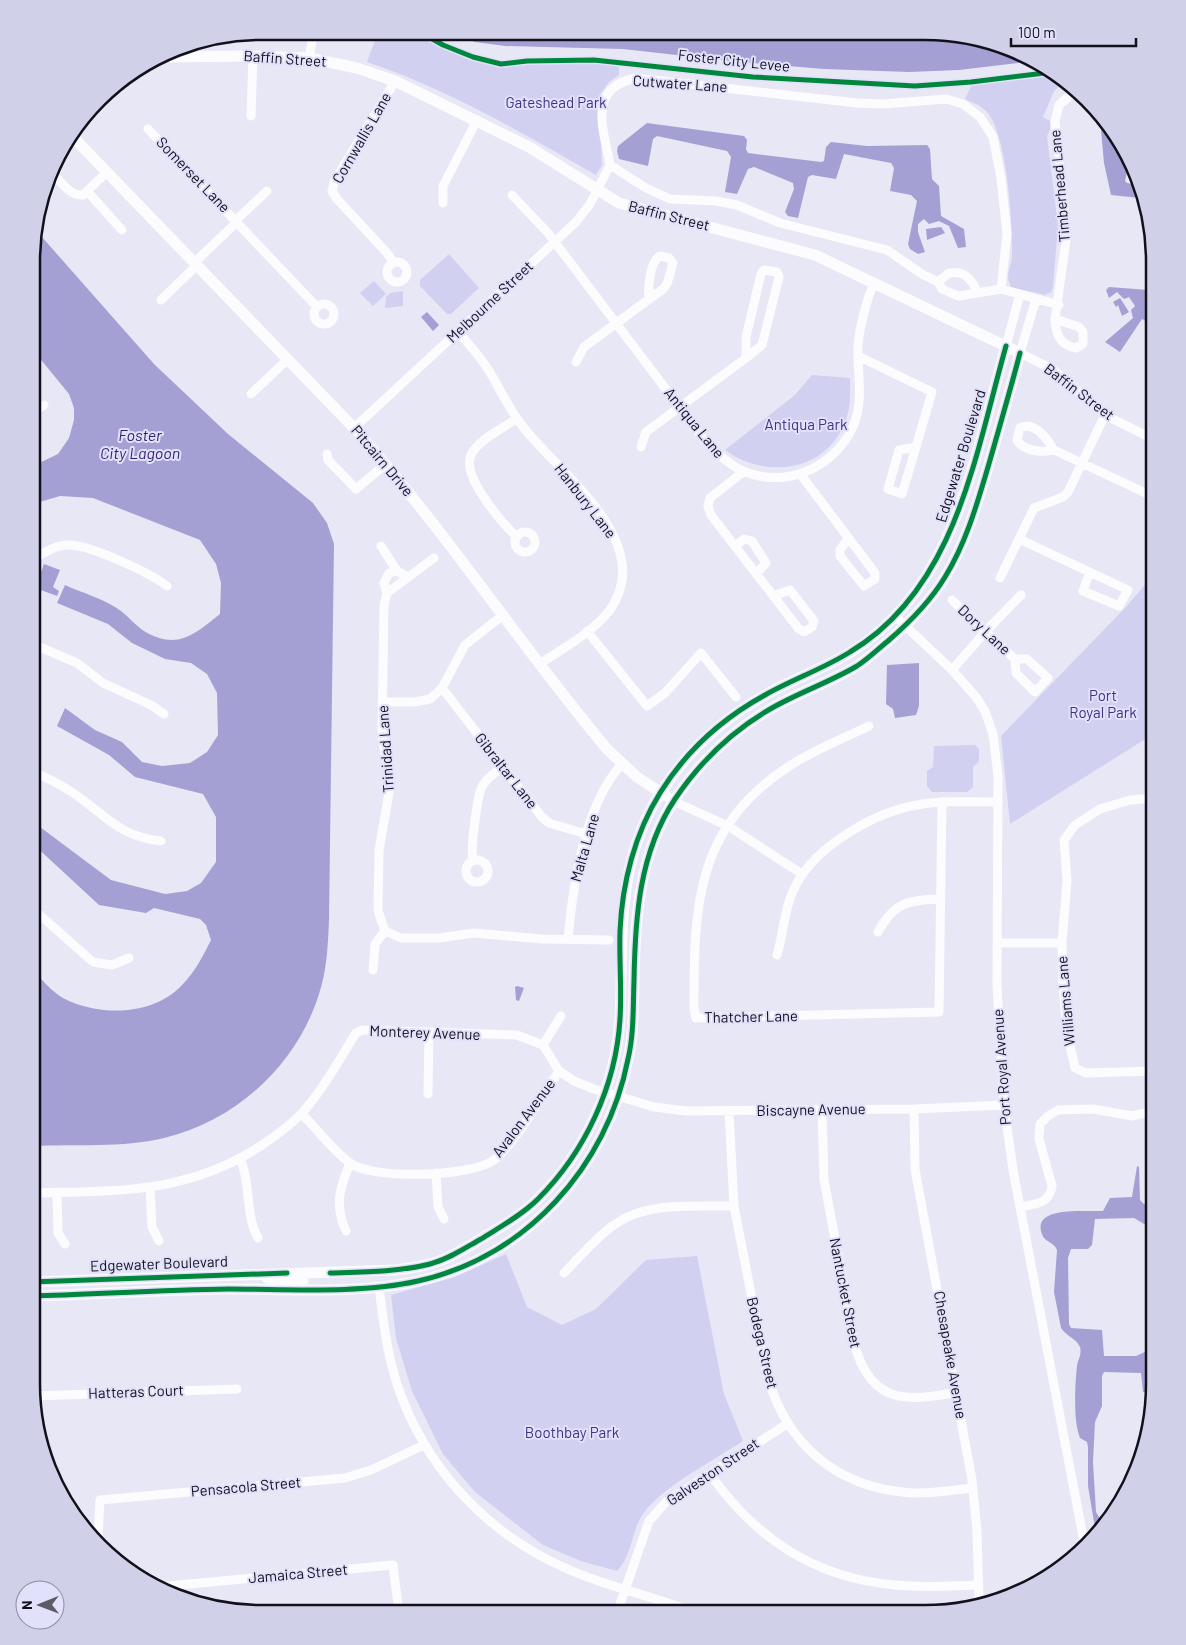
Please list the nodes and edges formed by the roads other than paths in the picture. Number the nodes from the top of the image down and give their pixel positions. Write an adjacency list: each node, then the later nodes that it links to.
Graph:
1 (312, 40): 4 (street)
2 (253, 56): 3 (street, Baffin Street); 4 (street, Baffin Street); 7 (street)
3 (177, 57)
4 (309, 58): 5 (street, Baffin Street)
5 (395, 81): 8 (street, Baffin Street); 22 (street, Cornwallis Lane)
6 (1071, 95): 32 (street, Timberhead Lane)
7 (251, 116)
8 (476, 120): 14 (street, Baffin Street); 18 (street)
9 (148, 129): 19 (street, Somerset Lane)
10 (76, 140): 12 (street, Pitcairn Drive)
11 (610, 165): 14 (street, Melbourne Street); 25 (street); 26 (street, Cutwater Lane)
12 (107, 172): 16 (street); 23 (street, Pitcairn Drive)
13 (57, 177): 16 (street)
14 (597, 190): 21 (street, Melbourne Street); 24 (street, Baffin Street)
15 (267, 191): 19 (street)
16 (87, 192): 20 (street)
17 (512, 194): 21 (street, Antiqua Lane)
18 (443, 203)
19 (236, 221): 23 (street, Somerset Lane); 33 (street, Somerset Lane)
20 (122, 230)
21 (554, 242): 35 (street, Antiqua Lane); 36 (street, Melbourne Street)
22 (393, 262)
23 (196, 263): 31 (street, Somerset Lane); 41 (street, Pitcairn Drive)
24 (874, 282): 37 (street, Baffin Street); 39 (street, Antiqua Lane)
25 (938, 282): 27 (street); 27 (street)
26 (1002, 290): 27 (street); 28 (street)
27 (977, 292)
28 (1020, 294): 30 (street); 37 (street, Edgewater Boulevard)
29 (649, 298): 35 (street)
30 (1036, 299): 32 (street); 38 (street, Edgewater Boulevard)
31 (161, 300)
32 (1058, 305): 34 (street, Timberhead Lane)
33 (317, 307)
34 (1055, 319)
35 (615, 323): 42 (street); 46 (street, Antiqua Lane)
36 (458, 332): 48 (street, Hanbury Lane); 49 (street, Melbourne Street)
37 (1006, 346): 38 (street, Baffin Street); 78 (street, Edgewater Boulevard)
38 (1020, 353): 47 (street, Baffin Street); 79 (street, Edgewater Boulevard)
39 (858, 356): 51 (street); 58 (street, Antiqua Lane)
40 (746, 358): 40 (street); 46 (street)
41 (288, 359): 43 (street); 49 (street, Pitcairn Drive)
42 (576, 362)
43 (251, 394)
44 (44, 405): 45 (street)
45 (40, 408)
46 (680, 408): 52 (street); 57 (street, Antiqua Lane)
47 (1105, 415): 50 (street, Baffin Street); 55 (street)
48 (516, 419): 60 (street); 81 (street, Hanbury Lane)
49 (354, 428): 56 (street, Pitcairn Drive)
50 (1146, 436)
51 (916, 447): 51 (street)
52 (641, 448)
53 (1054, 450): 55 (street)
54 (327, 454): 56 (street)
55 (1083, 463): 59 (street); 62 (street)
56 (386, 464): 77 (street, Pitcairn Drive)
57 (743, 472): 58 (street, Antiqua Lane); 64 (street)
58 (801, 475): 61 (street)
59 (1146, 493)
60 (517, 536)
61 (848, 539): 61 (street)
62 (1019, 539): 68 (street); 71 (street)
63 (381, 546): 67 (street)
64 (736, 546): 69 (street); 69 (street)
65 (40, 555): 72 (street)
66 (434, 558): 70 (street)
67 (397, 571): 70 (street); 73 (street, Trinidad Lane)
68 (1090, 572): 68 (street)
69 (756, 573): 75 (street)
70 (408, 578): 73 (street)
71 (1000, 578)
72 (167, 586)
73 (387, 593): 88 (street, Trinidad Lane)
74 (1021, 595): 80 (street)
75 (773, 596): 75 (street)
76 (952, 600): 80 (street, Dory Lane)
77 (503, 615): 84 (street, Pitcairn Drive); 86 (street)
78 (896, 616): 79 (street, Port Royal Avenue); 94 (street, Edgewater Boulevard)
79 (906, 626): 85 (street, Port Royal Avenue); 96 (street, Edgewater Boulevard)
80 (986, 631): 83 (street, Dory Lane); 85 (street)
81 (587, 632): 84 (street, Hanbury Lane); 87 (street)
82 (40, 648): 89 (street)
83 (1015, 659)
84 (540, 664): 91 (street, Pitcairn Drive)
85 (952, 670): 98 (street, Port Royal Avenue)
86 (442, 688): 88 (street); 92 (street, Gibraltar Lane)
87 (736, 697)
88 (382, 702): 106 (street, Trinidad Lane)
89 (164, 714)
90 (869, 726): 99 (street, Thatcher Lane)
91 (622, 764): 94 (street, Pitcairn Drive); 100 (street, Malta Lane)
92 (503, 767): 100 (street, Gibraltar Lane); 102 (street)
93 (40, 775): 101 (street)
94 (660, 793): 96 (street, Pitcairn Drive); 120 (street, Edgewater Boulevard)
95 (1146, 799): 111 (street, Williams Lane)
96 (674, 801): 99 (street); 122 (street, Edgewater Boulevard)
97 (942, 802): 98 (street); 103 (street); 104 (street, Thatcher Lane)
98 (998, 802): 110 (street, Port Royal Avenue)
99 (728, 826): 103 (street); 104 (street, Thatcher Lane)
100 (586, 834): 108 (street, Malta Lane)
101 (161, 841)
102 (473, 861)
103 (802, 874): 112 (street)
104 (940, 899): 107 (street)
105 (40, 915): 113 (street)
106 (385, 931): 108 (street); 114 (street)
107 (878, 932)
108 (568, 939): 109 (street)
109 (608, 940)
110 (998, 943): 111 (street, Williams Lane); 123 (street, Port Royal Avenue)
111 (1062, 943): 119 (street, Williams Lane)
112 (777, 955)
113 (129, 958)
114 (373, 970)
115 (561, 1016): 117 (street)
116 (429, 1033): 117 (street, Monterey Avenue); 121 (street); 128 (street, Monterey Avenue)
117 (543, 1045): 118 (street)
118 (559, 1071): 120 (street); 131 (street, Avalon Avenue)
119 (1146, 1071)
120 (606, 1092): 122 (street); 142 (street, Edgewater Boulevard)
121 (428, 1094)
122 (619, 1096): 126 (street, Biscayne Avenue); 146 (street, Edgewater Boulevard)
123 (1004, 1105): 124 (street, Biscayne Avenue); 136 (street, Port Royal Avenue)
124 (914, 1109): 125 (street, Biscayne Avenue); 149 (street, Chesapeake Avenue)
125 (822, 1110): 126 (street, Biscayne Avenue); 149 (street, Nantucket Street)
126 (729, 1112): 135 (street, Bodega Street)
127 (1146, 1113): 136 (street)
128 (302, 1114): 129 (street, Monterey Avenue); 130 (street, Avalon Avenue)
129 (241, 1160): 132 (street, Monterey Avenue); 139 (street)
130 (350, 1163): 131 (street, Avalon Avenue); 138 (street)
131 (436, 1173): 137 (street)
132 (150, 1188): 133 (street, Monterey Avenue); 140 (street)
133 (57, 1192): 134 (street, Monterey Avenue); 141 (street)
134 (40, 1193)
135 (734, 1206): 143 (street); 151 (street, Bodega Street)
136 (1021, 1207): 156 (street, Port Royal Avenue)
137 (444, 1219)
138 (346, 1231)
139 (258, 1238)
140 (159, 1241)
141 (65, 1244)
142 (464, 1249): 144 (street, Edgewater Boulevard); 146 (street, Edgewater Boulevard)
143 (564, 1273)
144 (244, 1274): 145 (street, Edgewater Boulevard); 146 (street, Edgewater Boulevard)
145 (40, 1282)
146 (380, 1287): 147 (street, Edgewater Boulevard); 152 (street)
147 (40, 1296)
148 (237, 1389): 150 (street, Hatteras Court)
149 (957, 1392): 154 (street, Chesapeake Avenue)
150 (40, 1396)
151 (787, 1424): 153 (street, Galveston Street); 154 (street, Bodega Street)
152 (424, 1445): 155 (street, Pensacola Street); 159 (street)
153 (710, 1474): 157 (street); 159 (street, Galveston Street)
154 (972, 1488): 157 (street, Chesapeake Avenue)
155 (98, 1533)
156 (1083, 1538)
157 (979, 1585): 160 (street, Chesapeake Avenue)
158 (172, 1586): 161 (street, Jamaica Street)
159 (624, 1589): 162 (street, Galveston Street); 163 (street)
160 (979, 1598)
161 (398, 1605)
162 (619, 1605)
163 (671, 1605)

